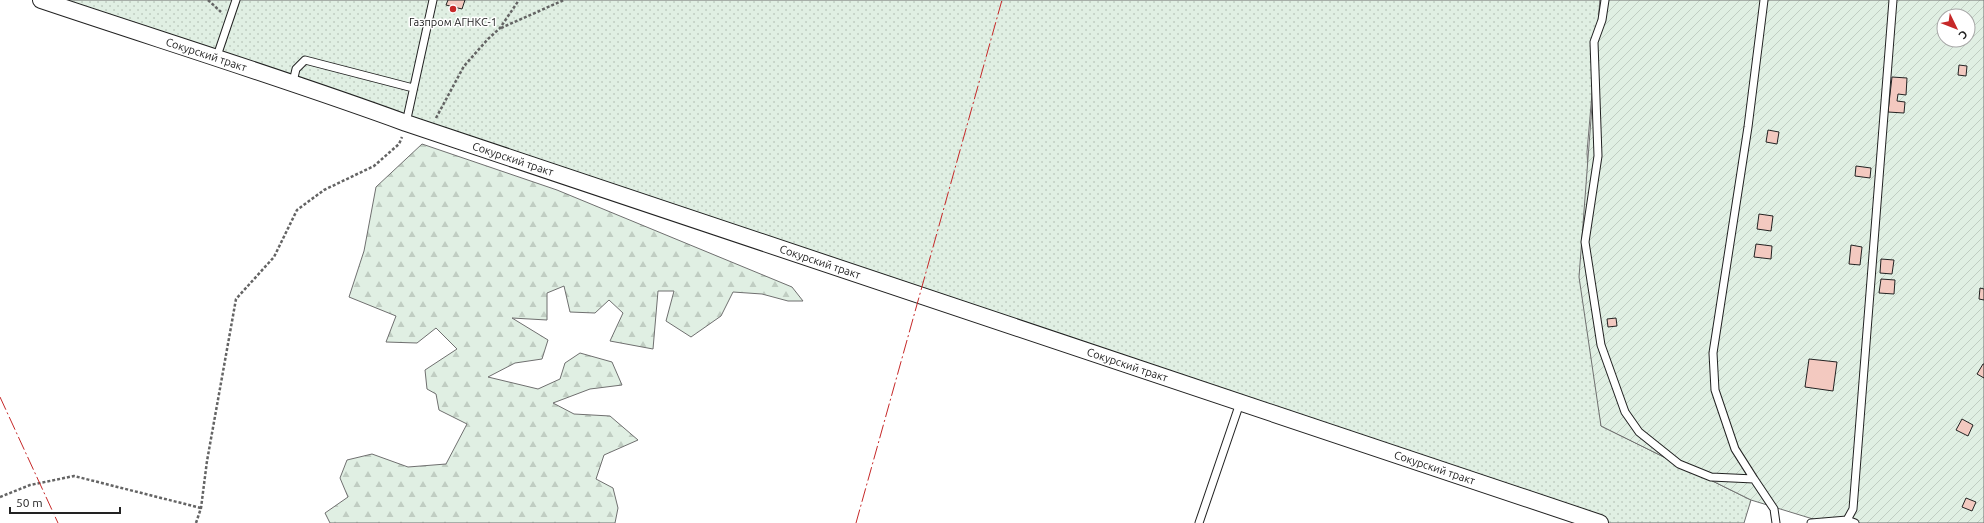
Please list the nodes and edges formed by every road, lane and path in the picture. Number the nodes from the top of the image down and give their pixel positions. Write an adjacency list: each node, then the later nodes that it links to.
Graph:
1 (41, 0): 12 (street, Сокурский тракт)
2 (208, 0): 10 (path)
3 (236, 0): 10 (lane)
4 (433, 0): 14 (lane)
5 (519, 0): 11 (path)
6 (564, 0): 11 (path)
7 (1605, 0): 18 (lane)
8 (1764, 0): 18 (lane)
9 (1893, 0): 21 (lane)
10 (229, 20): 12 (lane)
11 (500, 28): 16 (path)
12 (216, 59): 13 (street, Сокурский тракт)
13 (293, 82): 14 (lane); 15 (street, Сокурский тракт)
14 (413, 88): 15 (lane)
15 (406, 123): 16 (street, Сокурский тракт); 20 (path)
16 (428, 130): 17 (street, Сокурский тракт)
17 (1240, 403): 23 (lane); 24 (street, Сокурский тракт)
18 (1754, 479): 25 (lane)
19 (0, 497): 20 (path)
20 (200, 508): 22 (path)
21 (1847, 520): 26 (lane); 27 (lane)
22 (196, 523)
23 (1199, 523)
24 (1600, 523)
25 (1776, 523)
26 (1811, 523)
27 (1855, 523)

